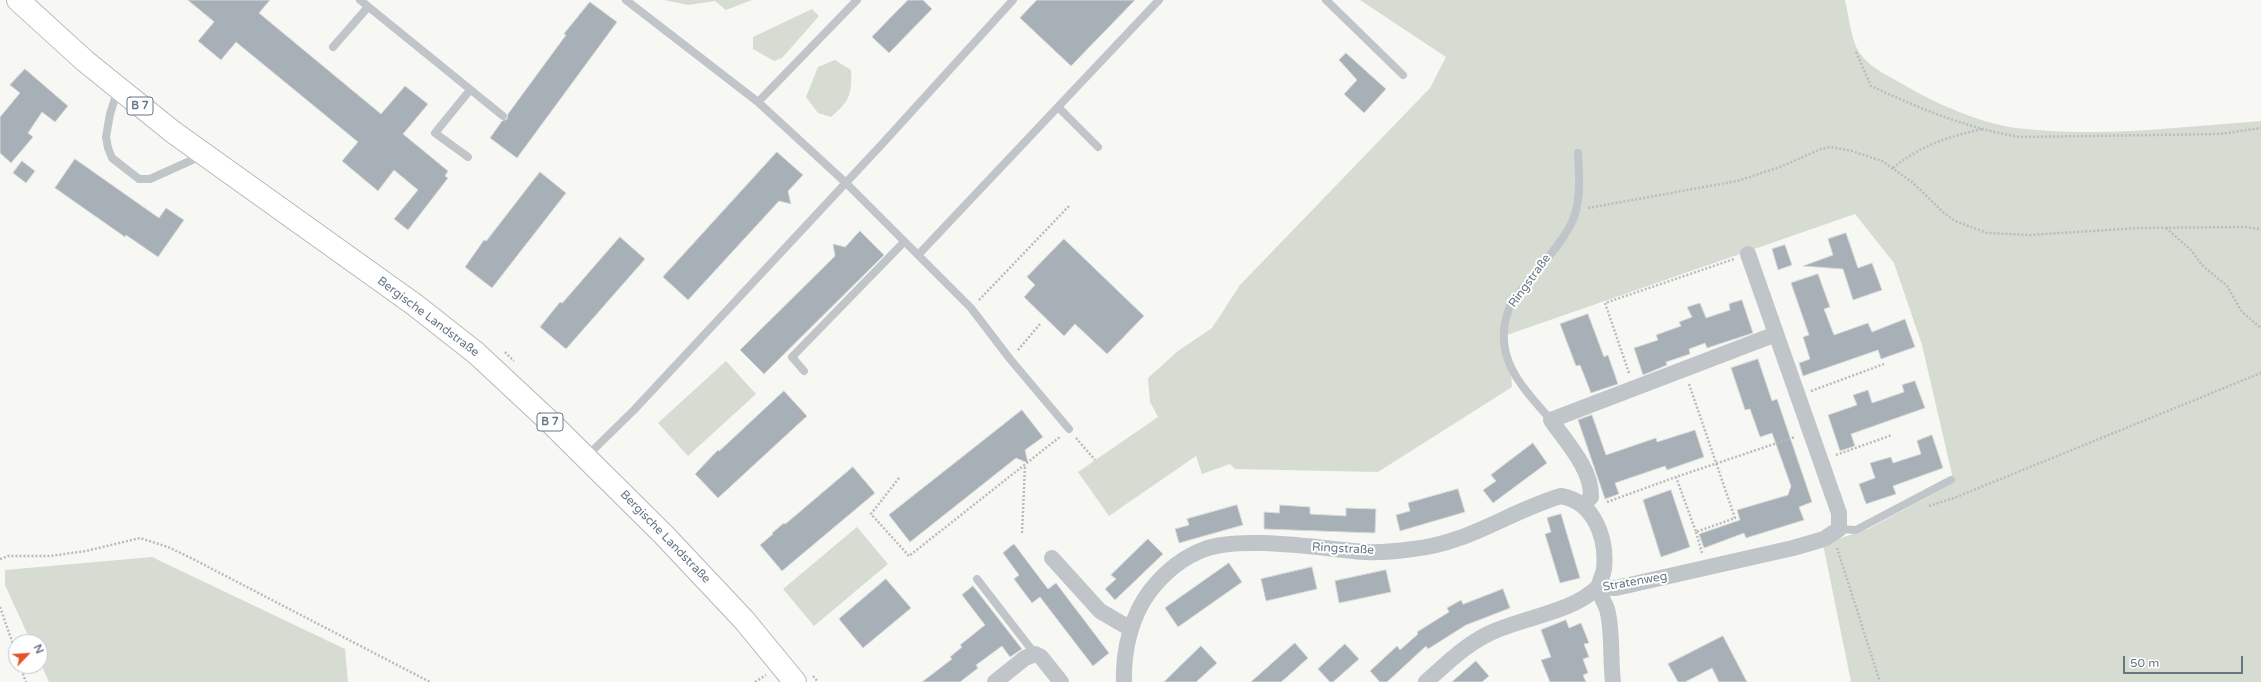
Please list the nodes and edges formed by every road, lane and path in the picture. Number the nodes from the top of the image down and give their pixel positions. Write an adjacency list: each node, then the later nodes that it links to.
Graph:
1 (18, 0): 12 (main road, Bergische Landstraße / B 7)
2 (360, 0): 8 (lane)
3 (626, 0): 14 (lane)
4 (857, 0): 14 (lane)
5 (1013, 0): 24 (lane)
6 (1159, 0): 15 (lane)
7 (1326, 0): 11 (lane)
8 (368, 6): 9 (lane); 13 (lane)
9 (333, 47)
10 (1856, 52): 18 (path)
11 (1403, 75)
12 (118, 88): 21 (main road, Bergische Landstraße / B 7); 21 (lane)
13 (470, 90): 16 (lane); 22 (lane)
14 (758, 102): 24 (lane)
15 (1058, 107): 19 (lane); 31 (lane)
16 (503, 116)
17 (2261, 128): 18 (path)
18 (1984, 129): 23 (path)
19 (1098, 147)
20 (1578, 153): 26 (lane, Ringstraße)
21 (205, 155): 48 (main road, Bergische Landstraße / B 7)
22 (468, 157)
23 (1893, 168): 26 (path); 27 (path)
24 (846, 183): 29 (lane); 48 (lane)
25 (1069, 206): 32 (path)
26 (1575, 211): 43 (lane, Ringstraße)
27 (2166, 228): 28 (path); 34 (path)
28 (2261, 229)
29 (904, 242): 31 (lane); 39 (lane)
30 (1748, 254): 35 (street); 41 (path)
31 (918, 255): 32 (lane)
32 (971, 308): 36 (lane)
33 (1040, 324): 36 (path)
34 (2261, 328)
35 (1776, 334): 38 (street); 42 (street)
36 (1010, 359): 44 (lane)
37 (1884, 364): 42 (path)
38 (1685, 370): 41 (street); 51 (path)
39 (804, 371)
40 (2261, 373): 56 (path)
41 (1635, 389): 43 (street)
42 (1798, 396): 45 (street)
43 (1551, 420): 57 (street, Ringstraße)
44 (1069, 429): 49 (path)
45 (1810, 432): 50 (street); 51 (path)
46 (1892, 436): 50 (path)
47 (1051, 444): 52 (path)
48 (586, 457): 71 (main road, Bergische Landstraße / B 7)
49 (1095, 460)
50 (1820, 461): 58 (street)
51 (1716, 464): 53 (path); 59 (path)
52 (1025, 466): 54 (path); 60 (path)
53 (1676, 477): 57 (path); 59 (path)
54 (899, 478)
55 (1951, 480): 56 (lane, Stratenweg)
56 (1904, 505): 58 (lane, Stratenweg)
57 (1586, 509): 65 (street); 67 (street, Ringstraße)
58 (1836, 531): 63 (street, Stratenweg); 77 (path)
59 (1696, 532): 63 (path)
60 (1022, 533)
61 (1052, 558): 67 (street)
62 (0, 559): 70 (path)
63 (1706, 568): 65 (street, Stratenweg)
64 (976, 579): 69 (lane)
65 (1598, 587): 75 (street, Stratenweg); 76 (street)
66 (0, 607): 68 (path)
67 (1131, 629): 74 (street, Ringstraße)
68 (9, 634)
69 (1035, 654): 72 (street); 73 (street)
70 (430, 682)
71 (796, 682)
72 (995, 682)
73 (1061, 682)
74 (1124, 682)
75 (1426, 682)
76 (1614, 682)
77 (1880, 682)

